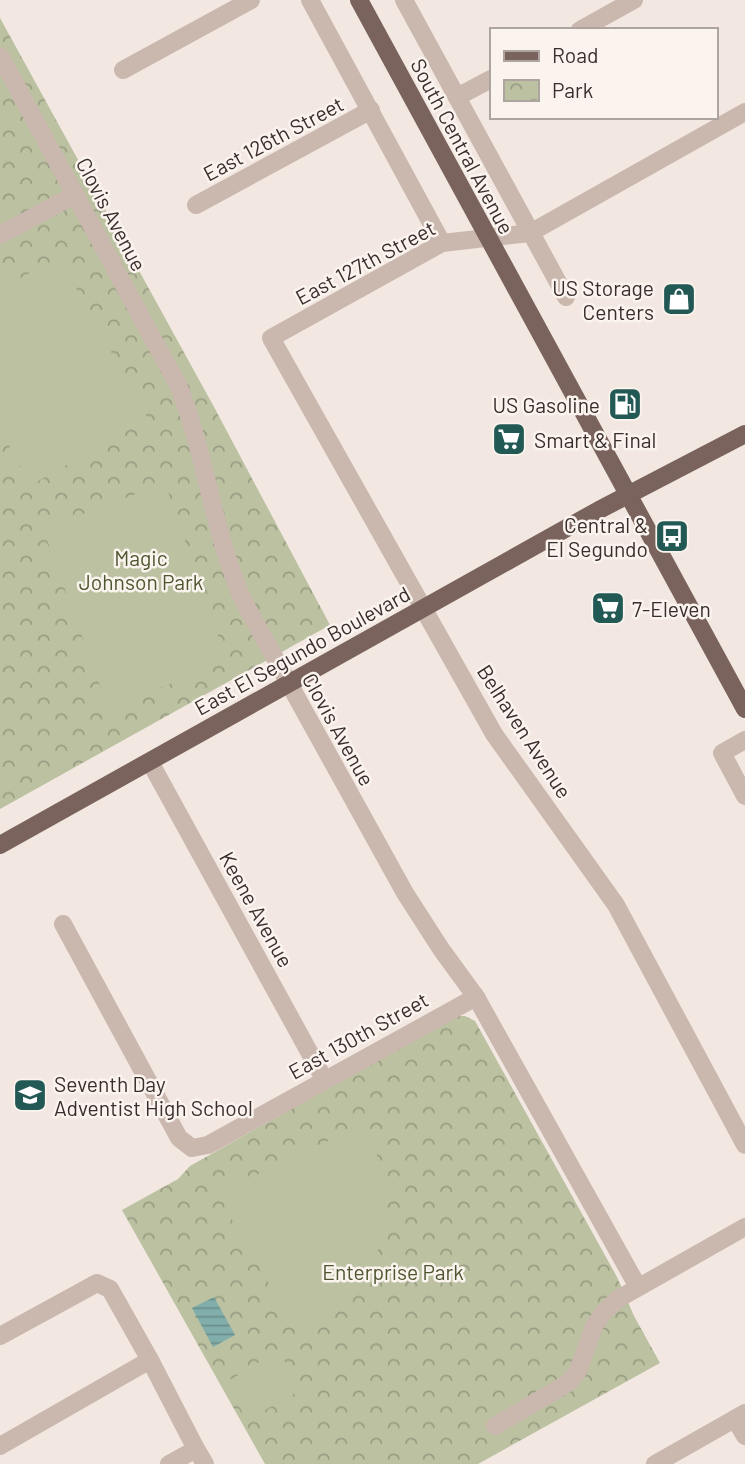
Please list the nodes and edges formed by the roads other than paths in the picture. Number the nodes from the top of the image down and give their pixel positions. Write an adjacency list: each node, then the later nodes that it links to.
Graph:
1 (251, 0): 8 (street)
2 (310, 0): 11 (street)
3 (359, 0): 17 (main road, South Central Avenue)
4 (404, 0): 10 (street, South Central Avenue)
5 (634, 0): 6 (street)
6 (584, 28)
7 (0, 56): 13 (street, Clovis Avenue)
8 (123, 71)
9 (490, 80): 10 (street)
10 (457, 97): 15 (street, South Central Avenue)
11 (371, 110): 14 (street, East 126th Street); 18 (street)
12 (745, 113): 15 (street, East 127th Street)
13 (76, 194): 16 (street); 24 (street, Clovis Avenue)
14 (196, 205)
15 (530, 233): 17 (street, East 127th Street); 19 (street, South Central Avenue)
16 (0, 235)
17 (486, 237): 18 (street, East 127th Street); 22 (main road, South Central Avenue)
18 (442, 243): 20 (street, East 127th Street)
19 (566, 297)
20 (271, 338): 23 (street, Belhaven Avenue)
21 (745, 434): 22 (main road, East El Segundo Boulevard)
22 (627, 495): 23 (main road, East El Segundo Boulevard); 25 (main road)
23 (423, 608): 24 (main road, East El Segundo Boulevard); 33 (street, Belhaven Avenue)
24 (287, 684): 27 (main road, East El Segundo Boulevard); 31 (street, Clovis Avenue)
25 (745, 709)
26 (745, 740): 28 (street)
27 (150, 762): 29 (main road, East El Segundo Boulevard); 32 (street, Keene Avenue)
28 (745, 796)
29 (0, 845)
30 (63, 924): 32 (street, East 130th Street)
31 (476, 997): 32 (street, East 130th Street); 35 (street, Clovis Avenue)
32 (324, 1079)
33 (745, 1145)
34 (745, 1227): 35 (street)
35 (638, 1287): 39 (street)
36 (0, 1336): 37 (street)
37 (150, 1360): 41 (street); 42 (street)
38 (740, 1416): 40 (street); 44 (street)
39 (495, 1426)
40 (745, 1436)
41 (0, 1446)
42 (200, 1456): 43 (street)
43 (169, 1464)
44 (655, 1464)

